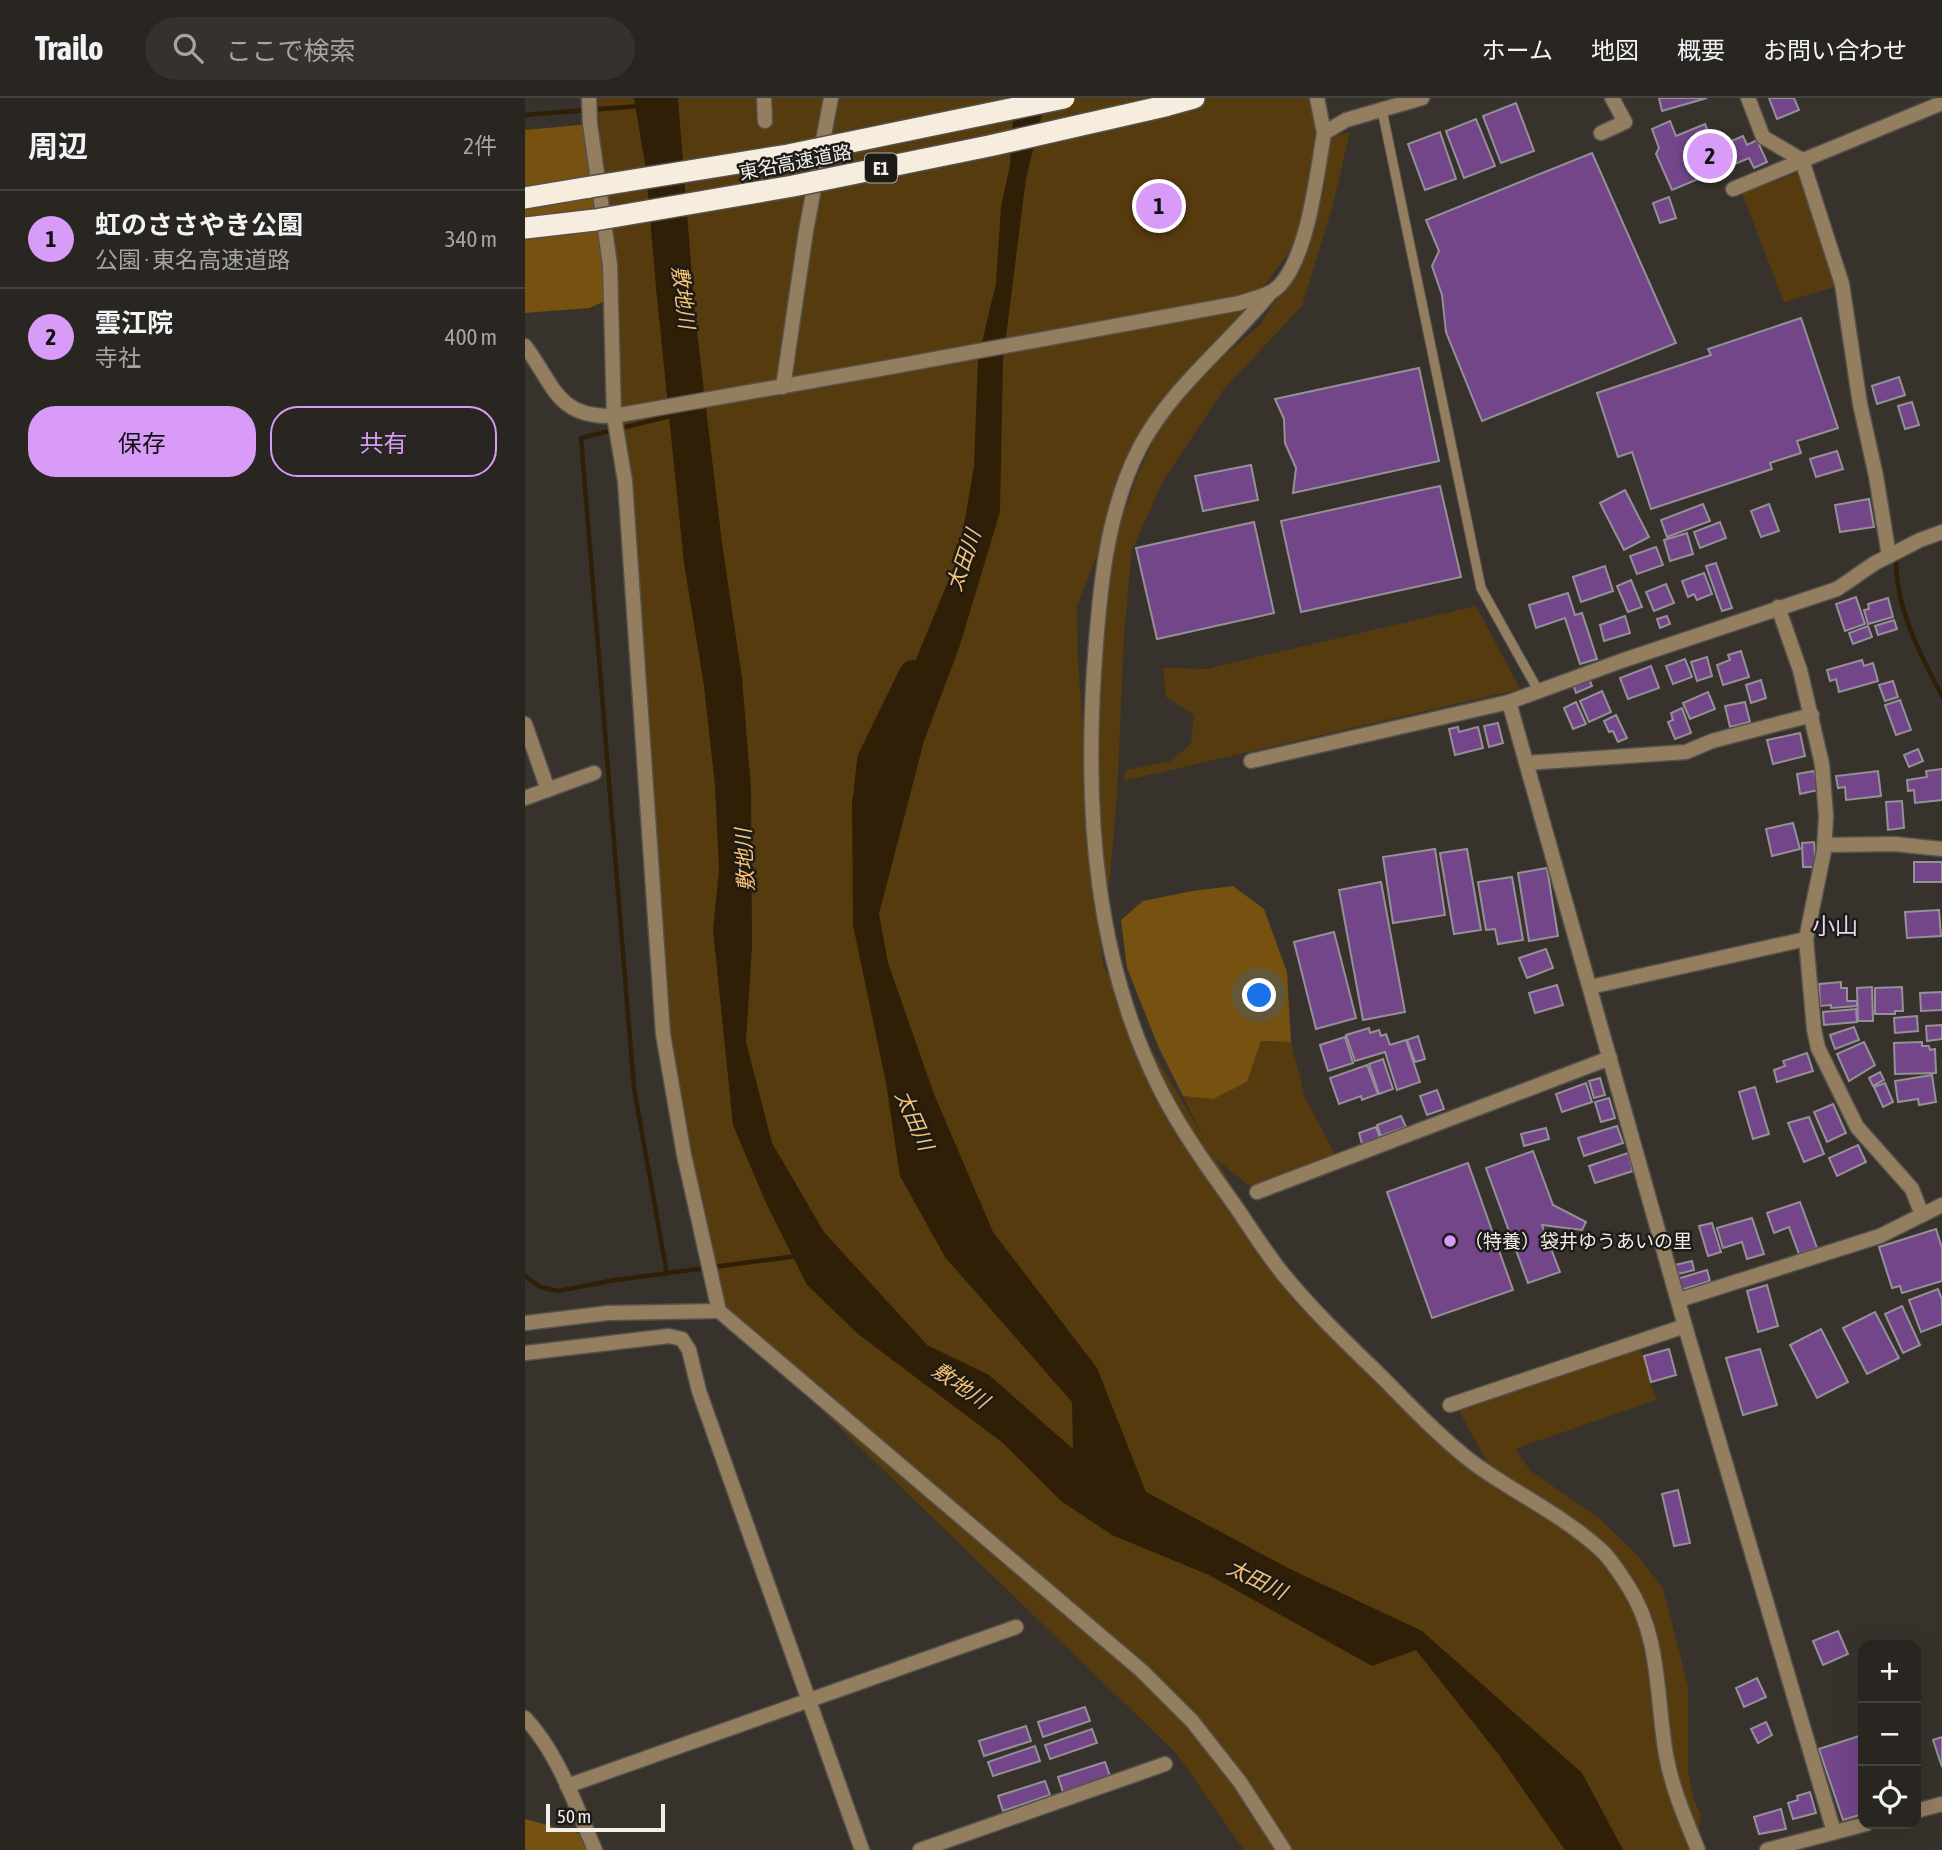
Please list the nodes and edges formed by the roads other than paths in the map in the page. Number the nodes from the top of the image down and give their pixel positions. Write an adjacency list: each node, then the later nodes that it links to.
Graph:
1 (589, 98): 22 (street)
2 (764, 98): 12 (street)
3 (831, 98): 21 (street)
4 (1064, 98): 17 (highway, 東名高速道路 / E1, bridge)
5 (1194, 98): 18 (highway, 東名高速道路 / E1, bridge)
6 (1317, 98): 13 (street)
7 (1422, 98): 11 (street)
8 (1612, 98): 14 (street)
9 (1748, 98): 15 (street)
10 (1942, 103): 15 (street)
11 (1382, 110): 13 (street); 26 (lane)
12 (765, 121)
13 (1325, 133): 19 (street)
14 (1601, 133)
15 (1802, 160): 16 (street); 24 (street)
16 (1733, 189)
17 (525, 198)
18 (525, 228)
19 (1270, 293): 21 (street); 62 (street)
20 (525, 346): 22 (street)
21 (783, 387): 22 (street)
22 (614, 415): 44 (street)
23 (1942, 532): 24 (street)
24 (1889, 556): 25 (street)
25 (1778, 607): 26 (street); 28 (street)
26 (1539, 692): 27 (street)
27 (1509, 702): 30 (street); 31 (street)
28 (1812, 715): 31 (street); 35 (street)
29 (525, 724): 33 (street)
30 (1251, 761)
31 (1526, 763): 38 (street)
32 (594, 772): 33 (street)
33 (548, 790): 34 (street)
34 (525, 798)
35 (1824, 845): 36 (street); 37 (street)
36 (1942, 849)
37 (1806, 939): 38 (street); 42 (street)
38 (1590, 987): 39 (street)
39 (1610, 1058): 40 (street); 43 (street)
40 (1257, 1192)
41 (1942, 1205): 42 (street)
42 (1922, 1215): 43 (street)
43 (1679, 1300): 46 (street)
44 (719, 1311): 45 (street); 61 (street)
45 (525, 1323)
46 (1685, 1326): 48 (street); 57 (street)
47 (525, 1353): 50 (street)
48 (1450, 1405)
49 (1016, 1627): 50 (street)
50 (810, 1701): 53 (street); 59 (street)
51 (525, 1718): 53 (street)
52 (1165, 1764): 60 (street)
53 (567, 1786): 58 (street)
54 (1942, 1804): 55 (street)
55 (1921, 1810)
56 (1858, 1826): 57 (street)
57 (1834, 1832): 63 (street)
58 (594, 1850)
59 (862, 1850)
60 (920, 1850)
61 (1284, 1850)
62 (1698, 1850)
63 (1767, 1850)

